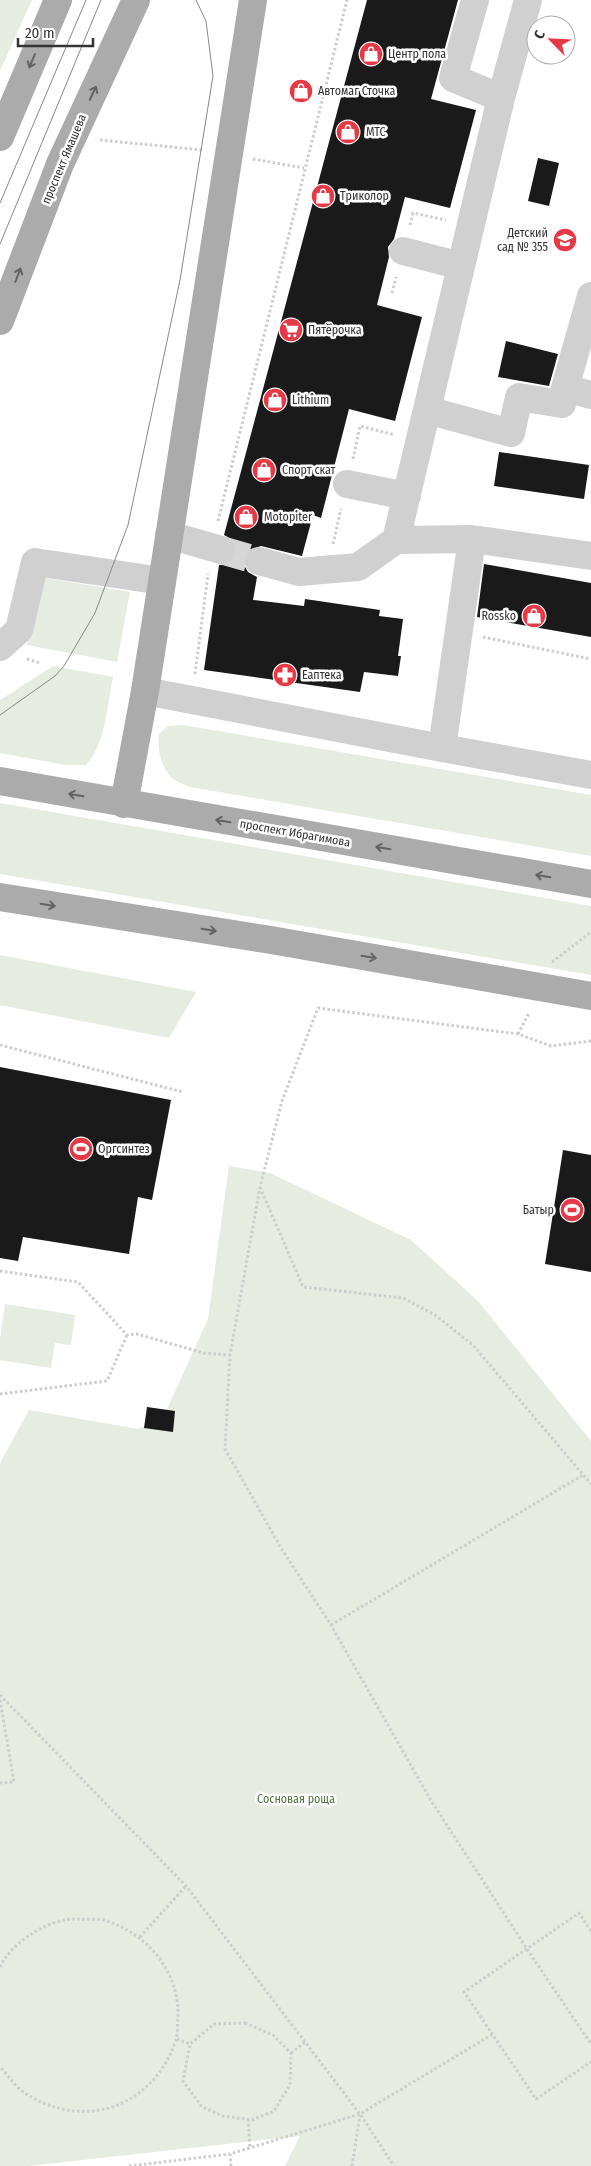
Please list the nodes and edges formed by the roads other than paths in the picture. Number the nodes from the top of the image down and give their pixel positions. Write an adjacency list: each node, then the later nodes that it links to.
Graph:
1 (58, 0): 7 (main road, one-way to 7)
2 (136, 0): 11 (main road, проспект Ямашева, one-way to 2)
3 (253, 0): 16 (main road)
4 (475, 0): 6 (lane)
5 (528, 0): 6 (lane)
6 (501, 98): 9 (lane)
7 (0, 137)
8 (403, 251): 9 (lane)
9 (461, 266): 13 (lane)
10 (591, 296): 12 (lane)
11 (0, 321)
12 (578, 392): 13 (lane)
13 (427, 410): 15 (lane)
14 (347, 484): 15 (lane)
15 (407, 496): 18 (lane)
16 (169, 535): 19 (lane); 22 (main road)
17 (472, 539): 18 (lane); 20 (lane); 25 (lane)
18 (396, 540): 21 (lane)
19 (216, 549)
20 (591, 556)
21 (259, 561)
22 (162, 581): 23 (lane); 24 (main road)
23 (0, 647)
24 (145, 691): 25 (lane); 28 (main road)
25 (442, 748): 26 (lane)
26 (591, 775)
27 (0, 781): 28 (main road, проспект Ибрагимова, one-way to 27)
28 (124, 804): 29 (main road, проспект Ибрагимова, one-way to 28)
29 (591, 884)
30 (0, 897): 31 (main road, one-way to 31)
31 (591, 996)

